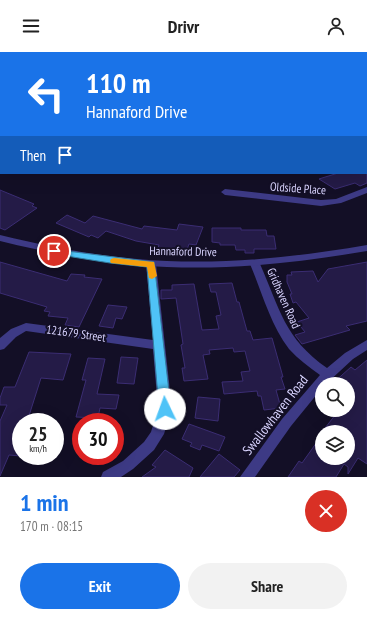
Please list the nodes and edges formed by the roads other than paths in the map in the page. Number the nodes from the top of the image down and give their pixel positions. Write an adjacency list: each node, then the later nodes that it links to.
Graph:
1 (367, 190): 2 (street, Oldside Place)
2 (225, 192)
3 (0, 238): 5 (street, Hannaford Drive)
4 (367, 248): 6 (street, Hannaford Drive)
5 (151, 264): 6 (street, Hannaford Drive); 8 (street)
6 (255, 264): 10 (street, Gridhaven Road)
7 (367, 344): 10 (street, Swallowhaven Road)
8 (158, 345): 9 (street, 121679 Street); 11 (street)
9 (0, 346)
10 (327, 374): 12 (street, Swallowhaven Road)
11 (108, 477)
12 (247, 477)

